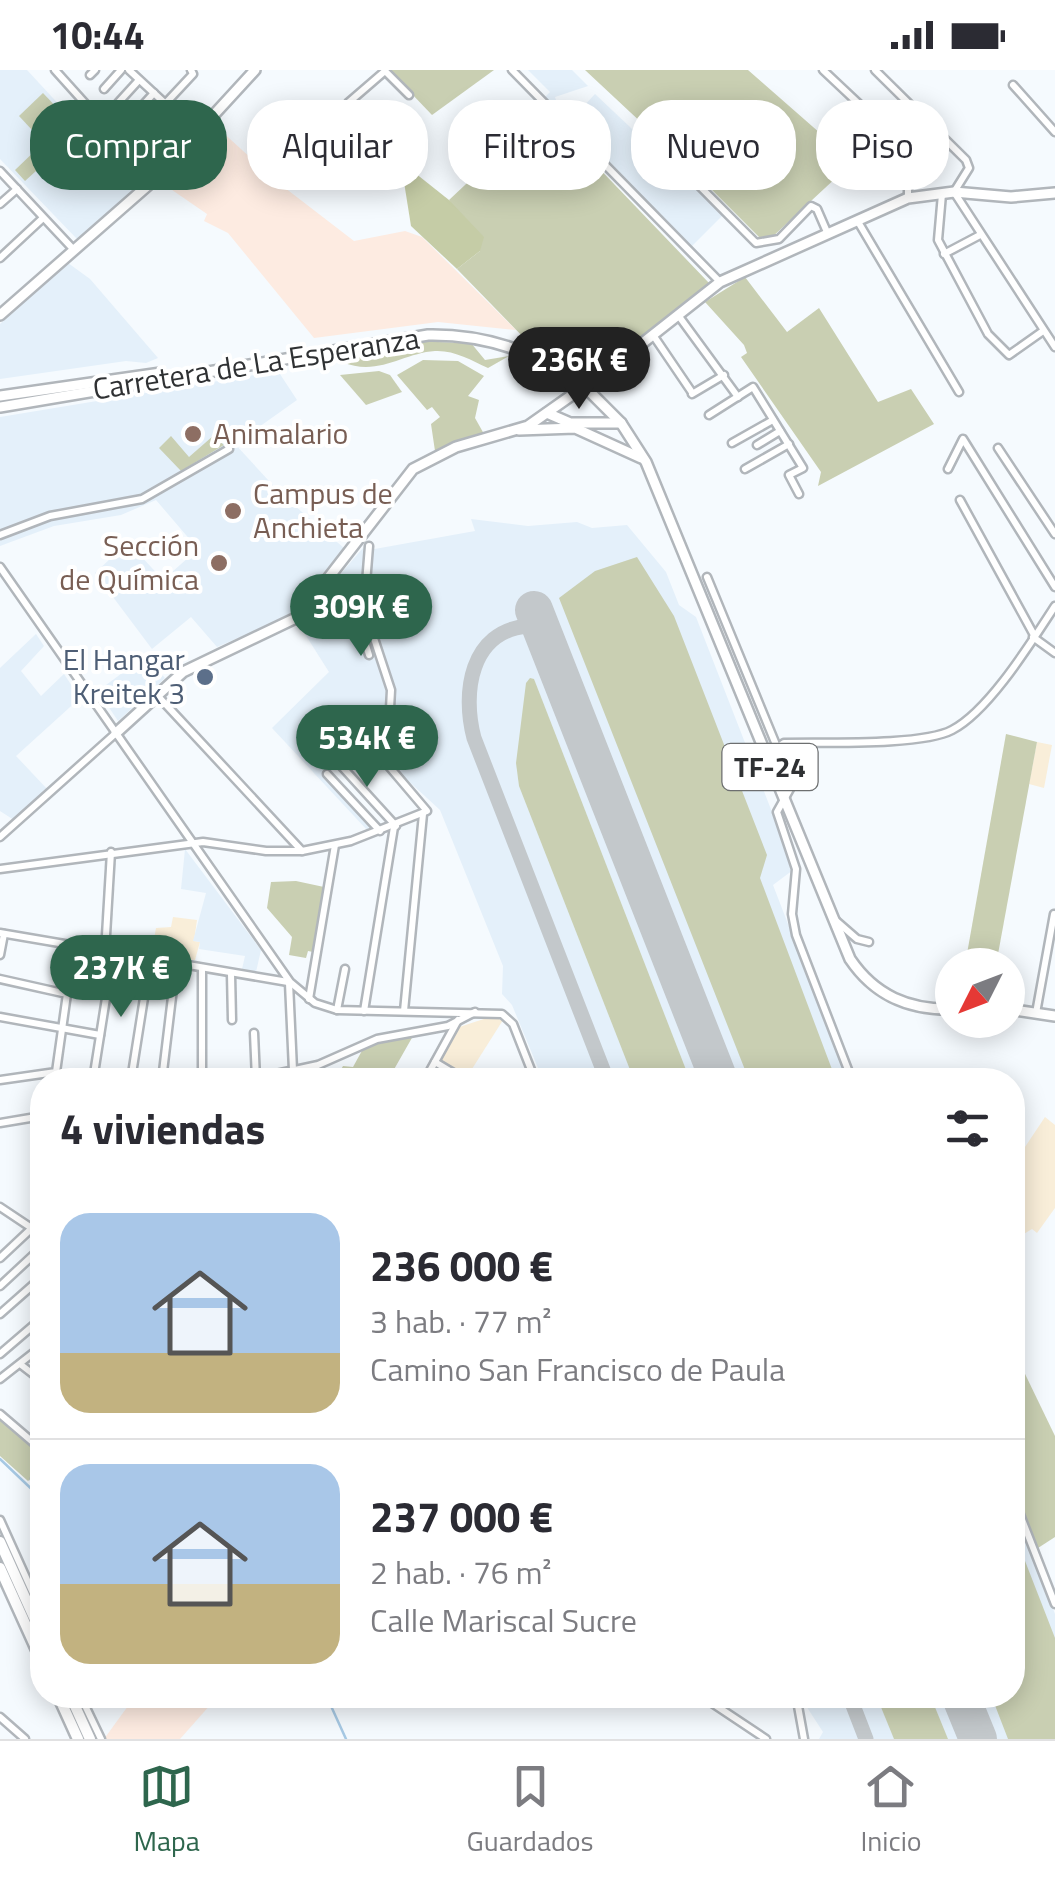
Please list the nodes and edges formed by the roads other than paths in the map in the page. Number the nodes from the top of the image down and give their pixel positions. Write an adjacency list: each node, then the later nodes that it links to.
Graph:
1 (125, 70): 9 (street); 11 (street)
2 (190, 70): 18 (street)
3 (255, 70): 20 (main road)
4 (385, 70): 13 (street); 19 (street)
5 (512, 70): 38 (street)
6 (823, 70): 29 (street)
7 (875, 70): 26 (street)
8 (57, 71): 14 (street)
9 (140, 80): 12 (street); 15 (street)
10 (1013, 84): 21 (street)
11 (104, 89)
12 (154, 93): 16 (street); 17 (street)
13 (409, 95)
14 (83, 100)
15 (121, 100)
16 (148, 100)
17 (161, 100)
18 (170, 100)
19 (351, 100)
20 (227, 101)
21 (1055, 132)
22 (0, 171): 23 (street)
23 (16, 189): 30 (street); 31 (street)
24 (143, 190): 35 (main road)
25 (703, 190): 33 (street)
26 (954, 192): 27 (main road); 28 (main road); 34 (street)
27 (1055, 193)
28 (942, 194): 29 (main road); 36 (street)
29 (908, 198): 32 (main road)
30 (0, 204)
31 (44, 218): 35 (street); 37 (street)
32 (857, 220): 33 (main road); 46 (street)
33 (828, 232): 38 (main road)
34 (980, 235): 36 (street); 41 (street)
35 (74, 250): 39 (main road)
36 (944, 254): 41 (street)
37 (0, 258)
38 (720, 282): 40 (main road)
39 (0, 314)
40 (678, 315): 42 (main road); 45 (street)
41 (1043, 331): 43 (street)
42 (652, 335): 45 (street); 50 (main road)
43 (1055, 347)
44 (188, 374): 47 (main road); 49 (main road, Carretera de La Esperanza / TF-24, bridge); 51 (main road, Carretera de La Esperanza / TF-24)
45 (724, 375): 48 (street)
46 (960, 392)
47 (0, 396)
48 (738, 398): 53 (street); 54 (street)
49 (598, 399): 56 (main road); 57 (main road, Carretera de La Esperanza / TF-24)
50 (560, 402): 52 (main road); 55 (main road)
51 (0, 407)
52 (544, 415): 55 (main road); 58 (main road); 60 (main road)
53 (709, 415)
54 (773, 420): 59 (street); 62 (street)
55 (563, 421): 56 (main road)
56 (592, 422): 57 (main road)
57 (624, 426): 61 (main road); 67 (main road, Carretera de La Esperanza / TF-24)
58 (516, 430): 60 (main road); 76 (main road)
59 (780, 431): 63 (street); 64 (street)
60 (552, 432): 61 (main road)
61 (611, 443): 67 (main road)
62 (732, 443)
63 (789, 444): 68 (street); 70 (street)
64 (757, 445)
65 (998, 448): 73 (street)
66 (229, 449): 72 (street)
67 (646, 462): 88 (main road, Carretera de La Esperanza / TF-24)
68 (746, 469)
69 (948, 469): 78 (street)
70 (798, 494)
71 (960, 500): 80 (street)
72 (0, 534)
73 (1055, 534)
74 (369, 546): 89 (street)
75 (0, 567): 84 (street)
76 (332, 576): 82 (street); 83 (main road)
77 (708, 578): 86 (street)
78 (1055, 587)
79 (1055, 606): 80 (street)
80 (1034, 636): 81 (street); 86 (street)
81 (1055, 653)
82 (369, 655)
83 (157, 695): 84 (main road); 95 (street)
84 (116, 734): 92 (street); 93 (street)
85 (314, 736): 90 (street)
86 (778, 748): 88 (street)
87 (327, 774): 91 (street)
88 (782, 797): 99 (main road, Carretera de La Esperanza / TF-24); 140 (street)
89 (425, 812): 90 (street); 115 (street)
90 (395, 827): 91 (street); 114 (street)
91 (380, 831): 94 (street)
92 (0, 837)
93 (194, 843): 95 (street); 96 (street); 110 (street)
94 (335, 845): 95 (street); 111 (street)
95 (302, 851)
96 (111, 852): 97 (street); 102 (street)
97 (0, 869)
98 (1054, 914): 120 (street)
99 (832, 920): 101 (street); 112 (main road, Carretera de La Esperanza / TF-24)
100 (2, 934): 102 (street); 103 (street)
101 (869, 942)
102 (109, 953): 104 (street); 127 (street)
103 (0, 955)
104 (150, 960): 105 (street); 131 (street)
105 (176, 964): 106 (street); 132 (street)
106 (202, 968): 108 (street); 133 (street)
107 (345, 968): 113 (street)
108 (231, 974): 110 (street); 123 (street)
109 (0, 979): 124 (street)
110 (290, 982): 111 (street); 135 (street)
111 (309, 999): 113 (street)
112 (935, 1007)
113 (337, 1010): 114 (street)
114 (364, 1010): 115 (street)
115 (404, 1011): 116 (street)
116 (440, 1011): 117 (street); 125 (street)
117 (449, 1011): 118 (street); 125 (street)
118 (476, 1011): 125 (street); 139 (street)
119 (1025, 1011): 120 (main road)
120 (1036, 1013): 121 (main road)
121 (1055, 1016)
122 (0, 1017): 124 (street)
123 (232, 1020)
124 (62, 1029): 127 (street); 129 (street)
125 (446, 1029): 128 (street); 136 (street)
126 (254, 1034): 134 (street)
127 (100, 1035): 130 (street)
128 (435, 1062): 137 (street); 138 (street)
129 (57, 1068)
130 (95, 1068)
131 (133, 1068)
132 (163, 1068)
133 (202, 1068)
134 (252, 1068)
135 (293, 1068)
136 (298, 1068)
137 (432, 1068)
138 (445, 1068)
139 (530, 1068)
140 (847, 1068)
141 (30, 1076): 142 (street)
142 (0, 1080)
143 (30, 1118): 144 (street)
144 (0, 1123)
145 (1, 1210): 146 (street)
146 (30, 1227)
147 (30, 1230): 148 (street)
148 (0, 1258)
149 (30, 1259): 150 (street)
150 (0, 1286)
151 (30, 1288): 152 (street)
152 (0, 1314)
153 (30, 1328): 154 (street)
154 (0, 1354)
155 (30, 1356): 156 (street)
156 (20, 1364): 157 (street); 158 (street)
157 (30, 1372)
158 (0, 1379)
159 (0, 1414): 160 (street)
160 (30, 1440)
161 (0, 1520): 165 (street)
162 (1025, 1527): 166 (street)
163 (0, 1542): 167 (highway)
164 (0, 1568): 168 (highway)
165 (30, 1586)
166 (1055, 1604)
167 (30, 1608)
168 (30, 1634)
169 (64, 1708): 176 (highway)
170 (76, 1708): 177 (highway)
171 (86, 1708): 178 (street)
172 (720, 1708): 179 (street)
173 (801, 1708): 180 (street)
174 (0, 1717): 175 (street)
175 (25, 1739)
176 (78, 1739)
177 (90, 1739)
178 (101, 1739)
179 (766, 1739)
180 (804, 1739)

